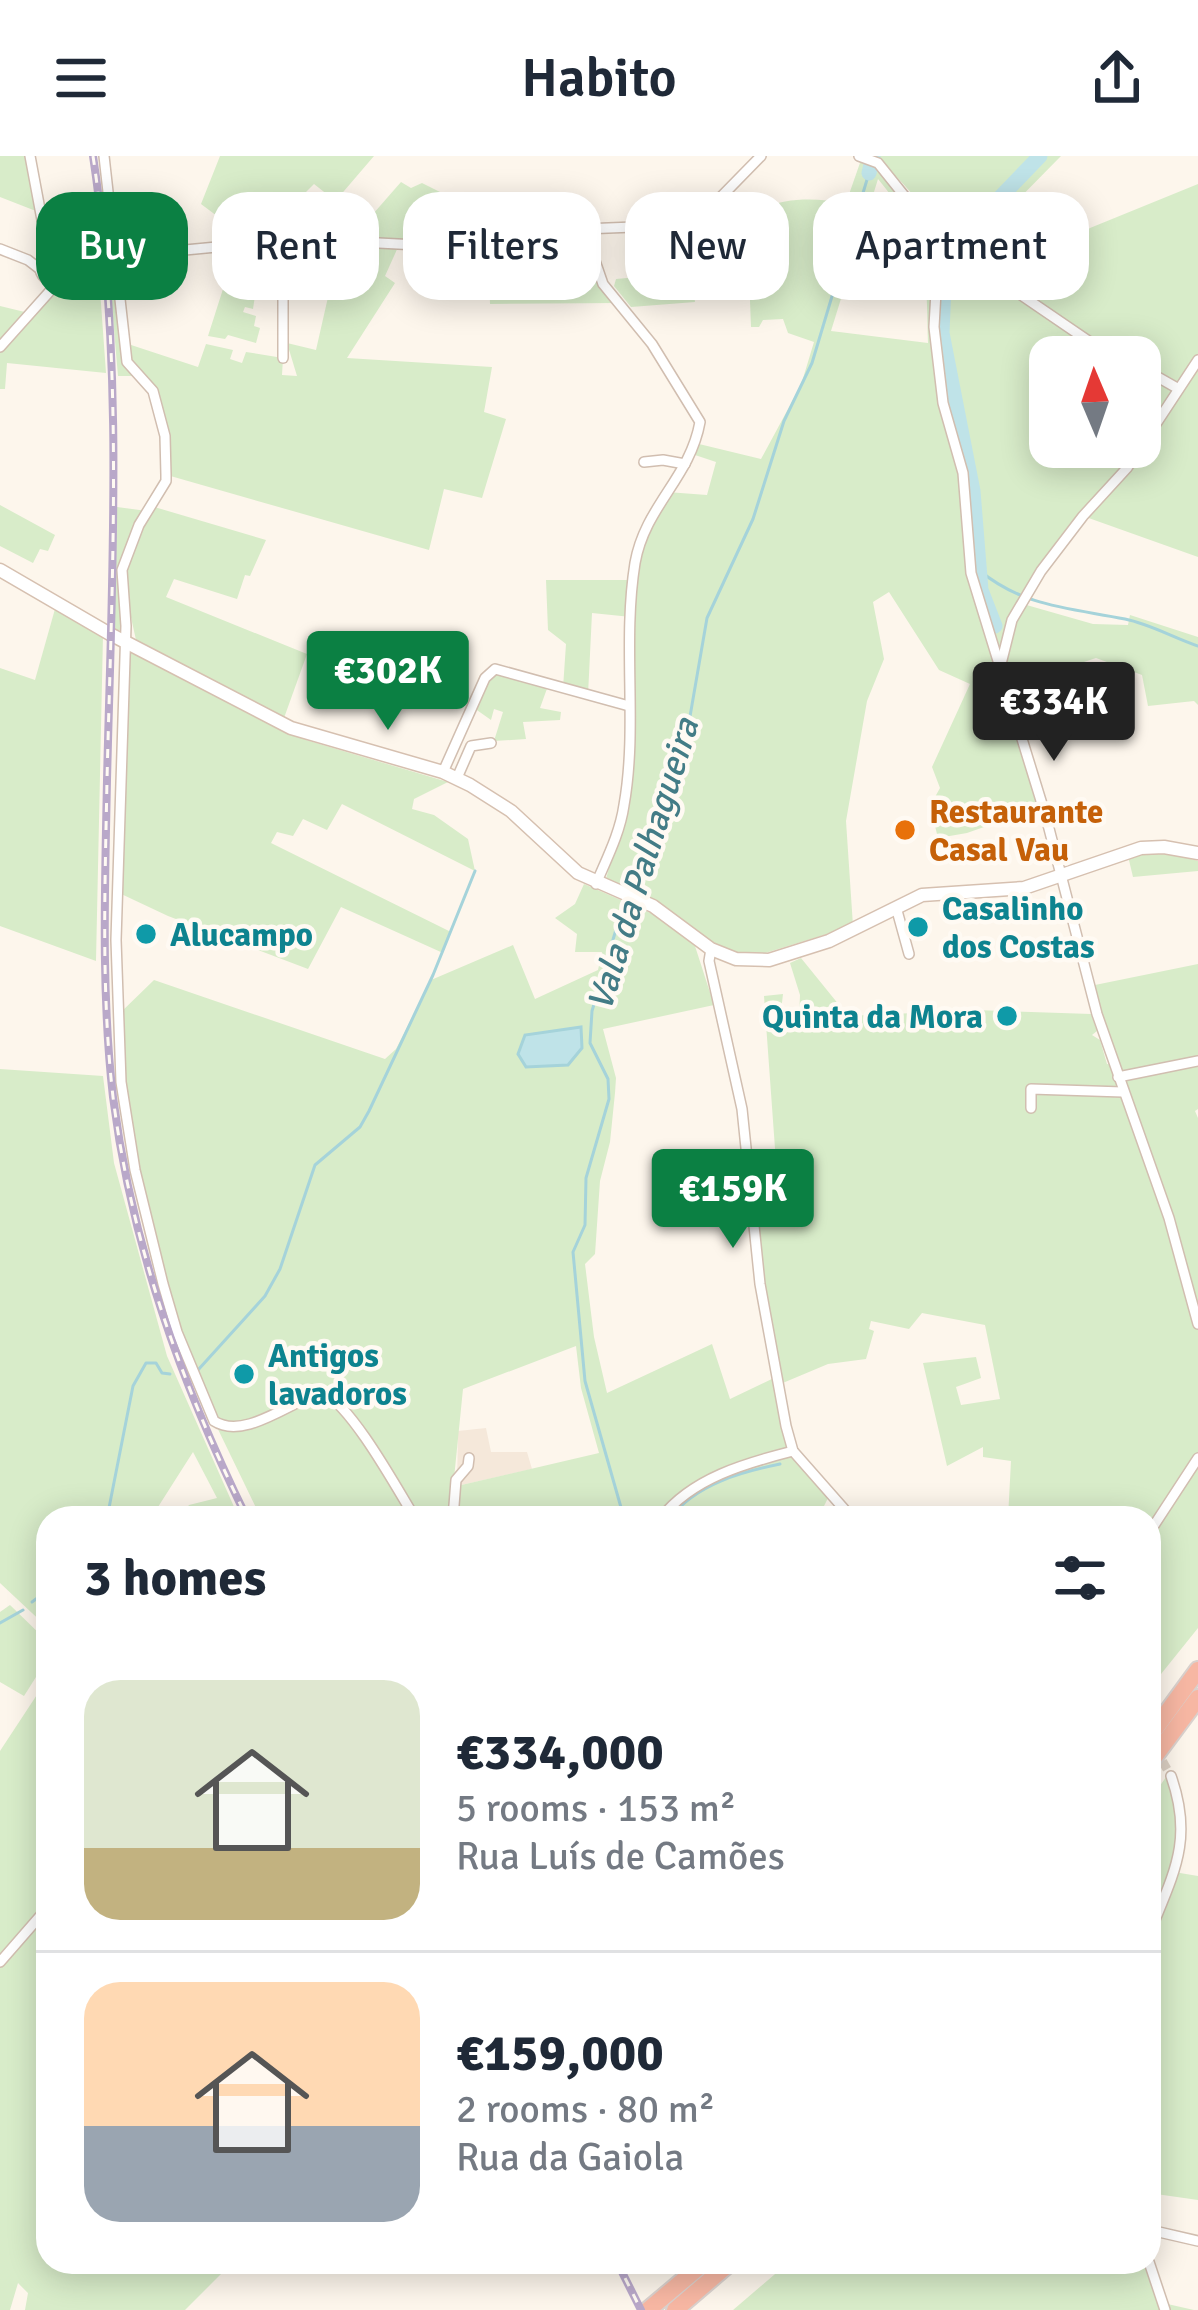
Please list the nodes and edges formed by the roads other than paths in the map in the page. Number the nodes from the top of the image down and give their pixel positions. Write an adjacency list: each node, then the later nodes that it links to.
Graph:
1 (30, 156): 5 (street)
2 (104, 156): 6 (street)
3 (761, 156): 8 (street)
4 (868, 159): 7 (street)
5 (37, 192)
6 (109, 192)
7 (897, 192)
8 (601, 229)
9 (0, 249): 10 (street)
10 (36, 262)
11 (601, 278): 24 (street)
12 (42, 300): 18 (street)
13 (122, 300): 26 (street)
14 (283, 300): 19 (street)
15 (937, 300): 27 (street)
16 (1030, 300): 17 (street)
17 (1087, 336)
18 (0, 347)
19 (283, 358)
20 (1198, 360): 22 (street)
21 (1161, 379): 22 (street)
22 (1177, 388): 27 (street)
23 (644, 462): 24 (street)
24 (685, 464): 28 (street)
25 (0, 570): 26 (street)
26 (123, 641): 30 (street); 45 (street)
27 (1001, 664): 32 (street)
28 (628, 706): 30 (street); 33 (street)
29 (491, 743): 30 (street)
30 (450, 776): 33 (street)
31 (1198, 854): 32 (street)
32 (1061, 876): 34 (street); 38 (street)
33 (596, 884): 35 (street)
34 (896, 907): 35 (street); 36 (street)
35 (711, 949): 42 (street)
36 (909, 954)
37 (1198, 1061): 38 (street)
38 (1118, 1077): 39 (street)
39 (1124, 1092): 40 (street); 41 (street)
40 (1031, 1108)
41 (1198, 1324)
42 (793, 1451): 47 (street); 48 (street)
43 (469, 1458): 46 (street)
44 (1198, 1458): 49 (street)
45 (407, 1506)
46 (454, 1506)
47 (670, 1506)
48 (841, 1506)
49 (1161, 1515)
50 (1198, 1670): 52 (highway)
51 (1198, 1698): 53 (highway)
52 (1161, 1721)
53 (1161, 1748)
54 (1171, 1776): 55 (street)
55 (1161, 1905)
56 (36, 1921): 57 (street)
57 (0, 1962)
58 (1161, 2232): 59 (street)
59 (1198, 2241)
60 (696, 2274): 63 (highway)
61 (713, 2274): 63 (highway)
62 (1153, 2274): 65 (street)
63 (672, 2302): 64 (highway)
64 (648, 2310)
65 (1165, 2310)

